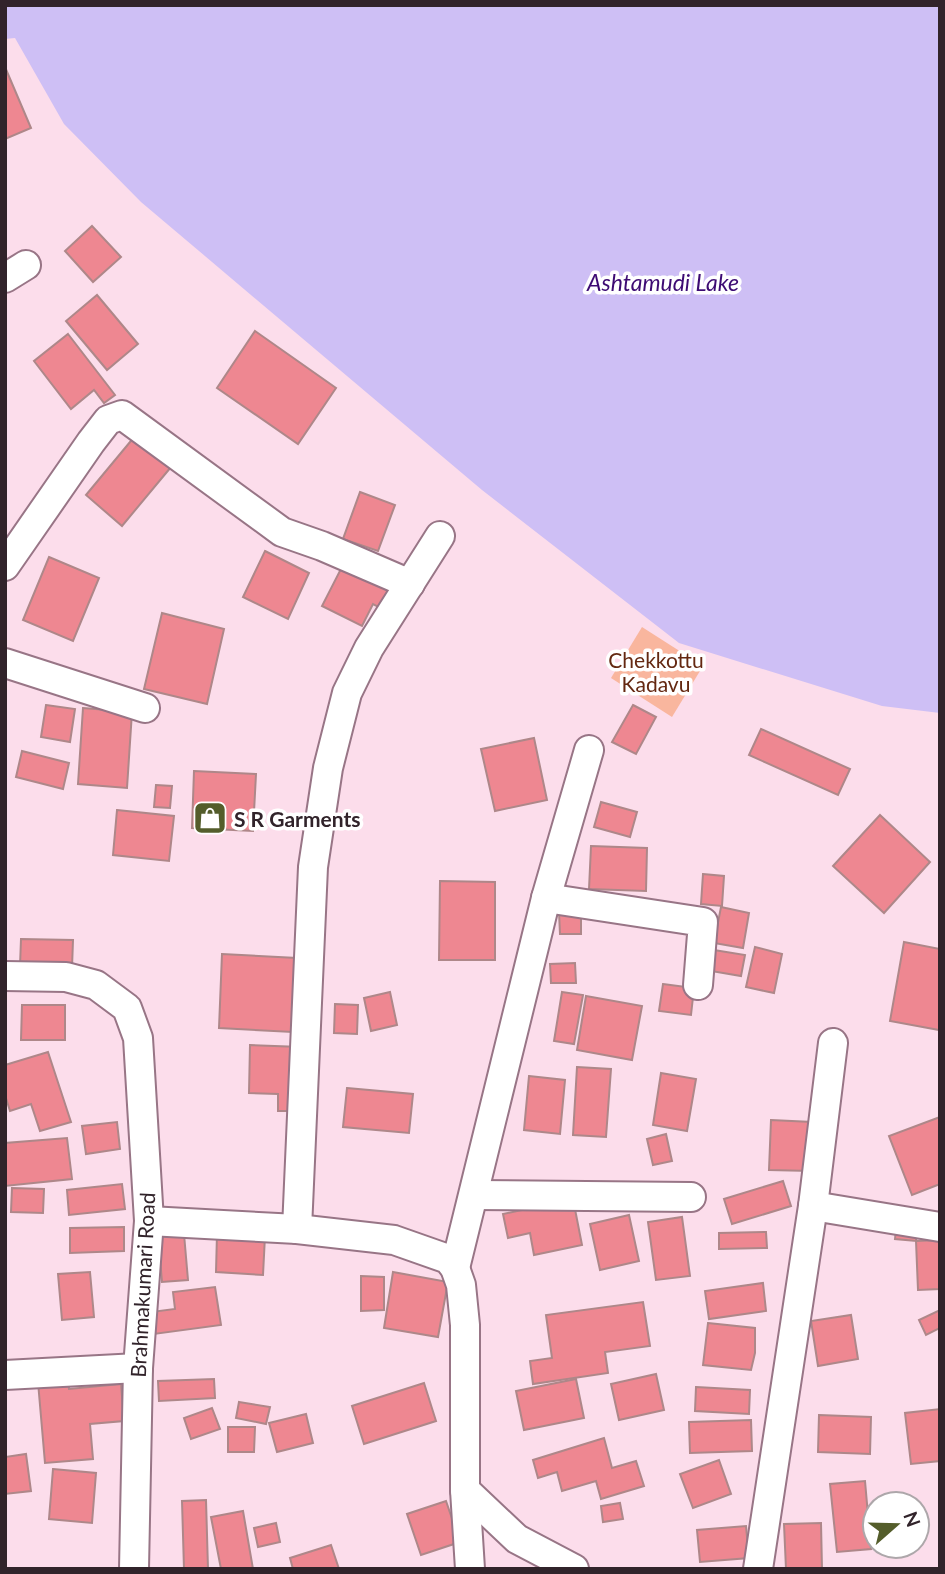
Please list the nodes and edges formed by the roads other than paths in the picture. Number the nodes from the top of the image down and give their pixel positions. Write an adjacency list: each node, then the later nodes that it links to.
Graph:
1 (440, 536): 3 (street)
2 (5, 566): 3 (street)
3 (410, 584): 16 (street)
4 (5, 663): 5 (street)
5 (145, 708)
6 (589, 750): 7 (street)
7 (546, 898): 9 (street); 11 (street)
8 (8, 969): 14 (street, Brahmakumari Road)
9 (698, 985)
10 (833, 1042): 13 (street)
11 (474, 1195): 12 (street); 17 (street)
12 (691, 1198)
13 (813, 1206): 15 (street); 24 (street)
14 (149, 1221): 16 (street); 18 (street, Brahmakumari Road)
15 (940, 1227)
16 (297, 1229): 17 (street)
17 (455, 1268): 20 (street)
18 (138, 1368): 19 (street); 21 (street, Brahmakumari Road)
19 (5, 1375)
20 (465, 1490): 22 (street); 23 (street)
21 (134, 1569)
22 (470, 1569)
23 (574, 1569)
24 (758, 1569)

